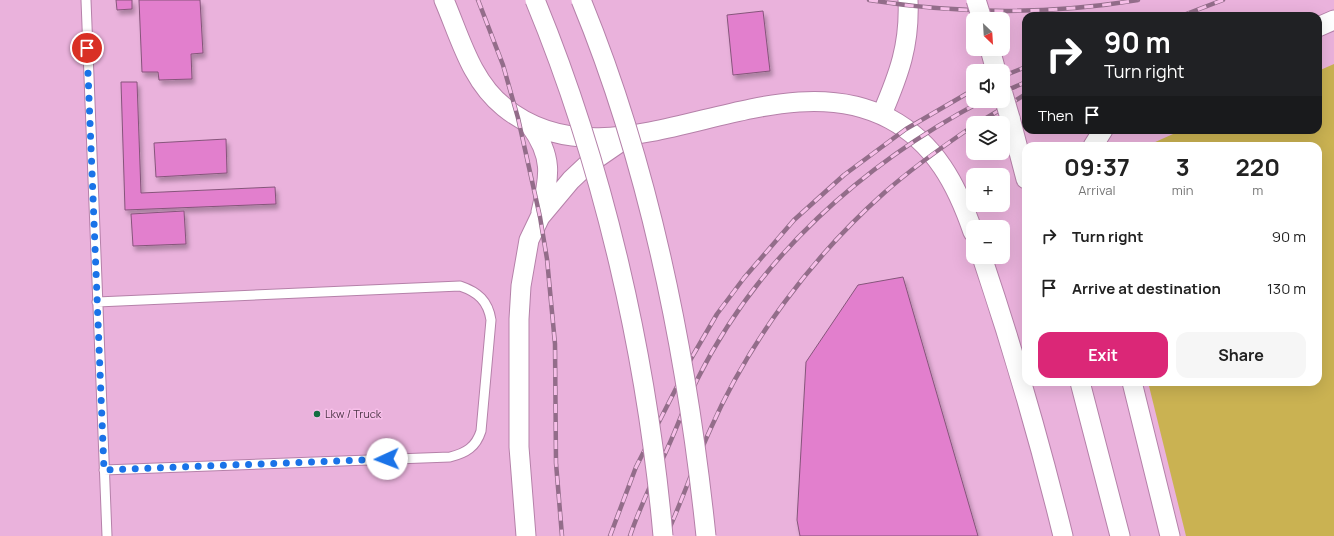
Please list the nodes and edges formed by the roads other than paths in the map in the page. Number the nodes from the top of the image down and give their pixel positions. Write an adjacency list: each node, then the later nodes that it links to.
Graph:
1 (86, 0): 18 (lane)
2 (444, 0): 12 (street)
3 (535, 0): 26 (street, bridge)
4 (581, 0): 27 (street, bridge)
5 (908, 0): 11 (street)
6 (976, 0): 7 (street, bridge)
7 (980, 12)
8 (1334, 20): 9 (street)
9 (1322, 25)
10 (1007, 108): 14 (street, bridge)
11 (882, 114): 13 (street); 16 (street)
12 (530, 125): 13 (street); 15 (street)
13 (638, 134): 15 (street)
14 (1022, 164)
15 (540, 217): 25 (street)
16 (969, 220)
17 (984, 264): 19 (street)
18 (97, 302): 23 (lane); 23 (lane)
19 (1022, 382)
20 (1023, 386): 28 (street)
21 (1081, 386): 29 (street)
22 (1133, 386): 30 (street)
23 (104, 470): 24 (lane)
24 (106, 536)
25 (526, 536)
26 (663, 536)
27 (706, 536)
28 (1063, 536)
29 (1120, 536)
30 (1170, 536)

